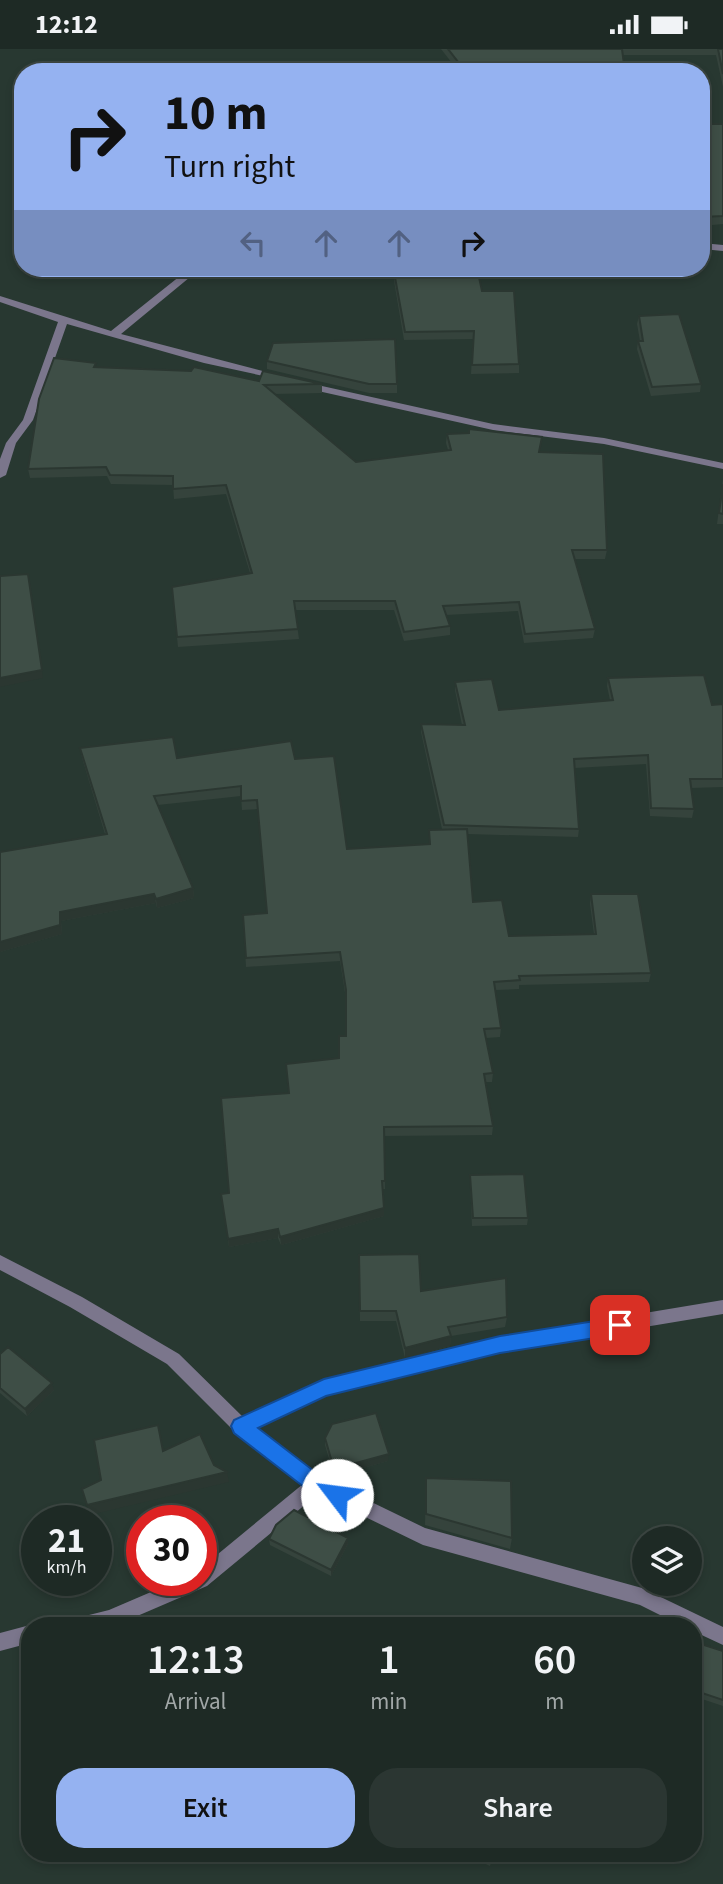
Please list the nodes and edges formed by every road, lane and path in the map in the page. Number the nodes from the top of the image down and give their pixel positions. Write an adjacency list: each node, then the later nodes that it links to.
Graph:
1 (185, 277): 4 (street)
2 (0, 299): 3 (street)
3 (63, 321): 4 (street); 6 (street)
4 (113, 335): 5 (street)
5 (723, 466)
6 (0, 475)
7 (0, 1262): 9 (street)
8 (723, 1307): 9 (street)
9 (241, 1426): 10 (street)
10 (316, 1484): 11 (street); 14 (street)
11 (217, 1567)
12 (163, 1596): 13 (street)
13 (114, 1617)
14 (684, 1617)
15 (702, 1626): 17 (street)
16 (21, 1636): 18 (street)
17 (723, 1636)
18 (0, 1641)

